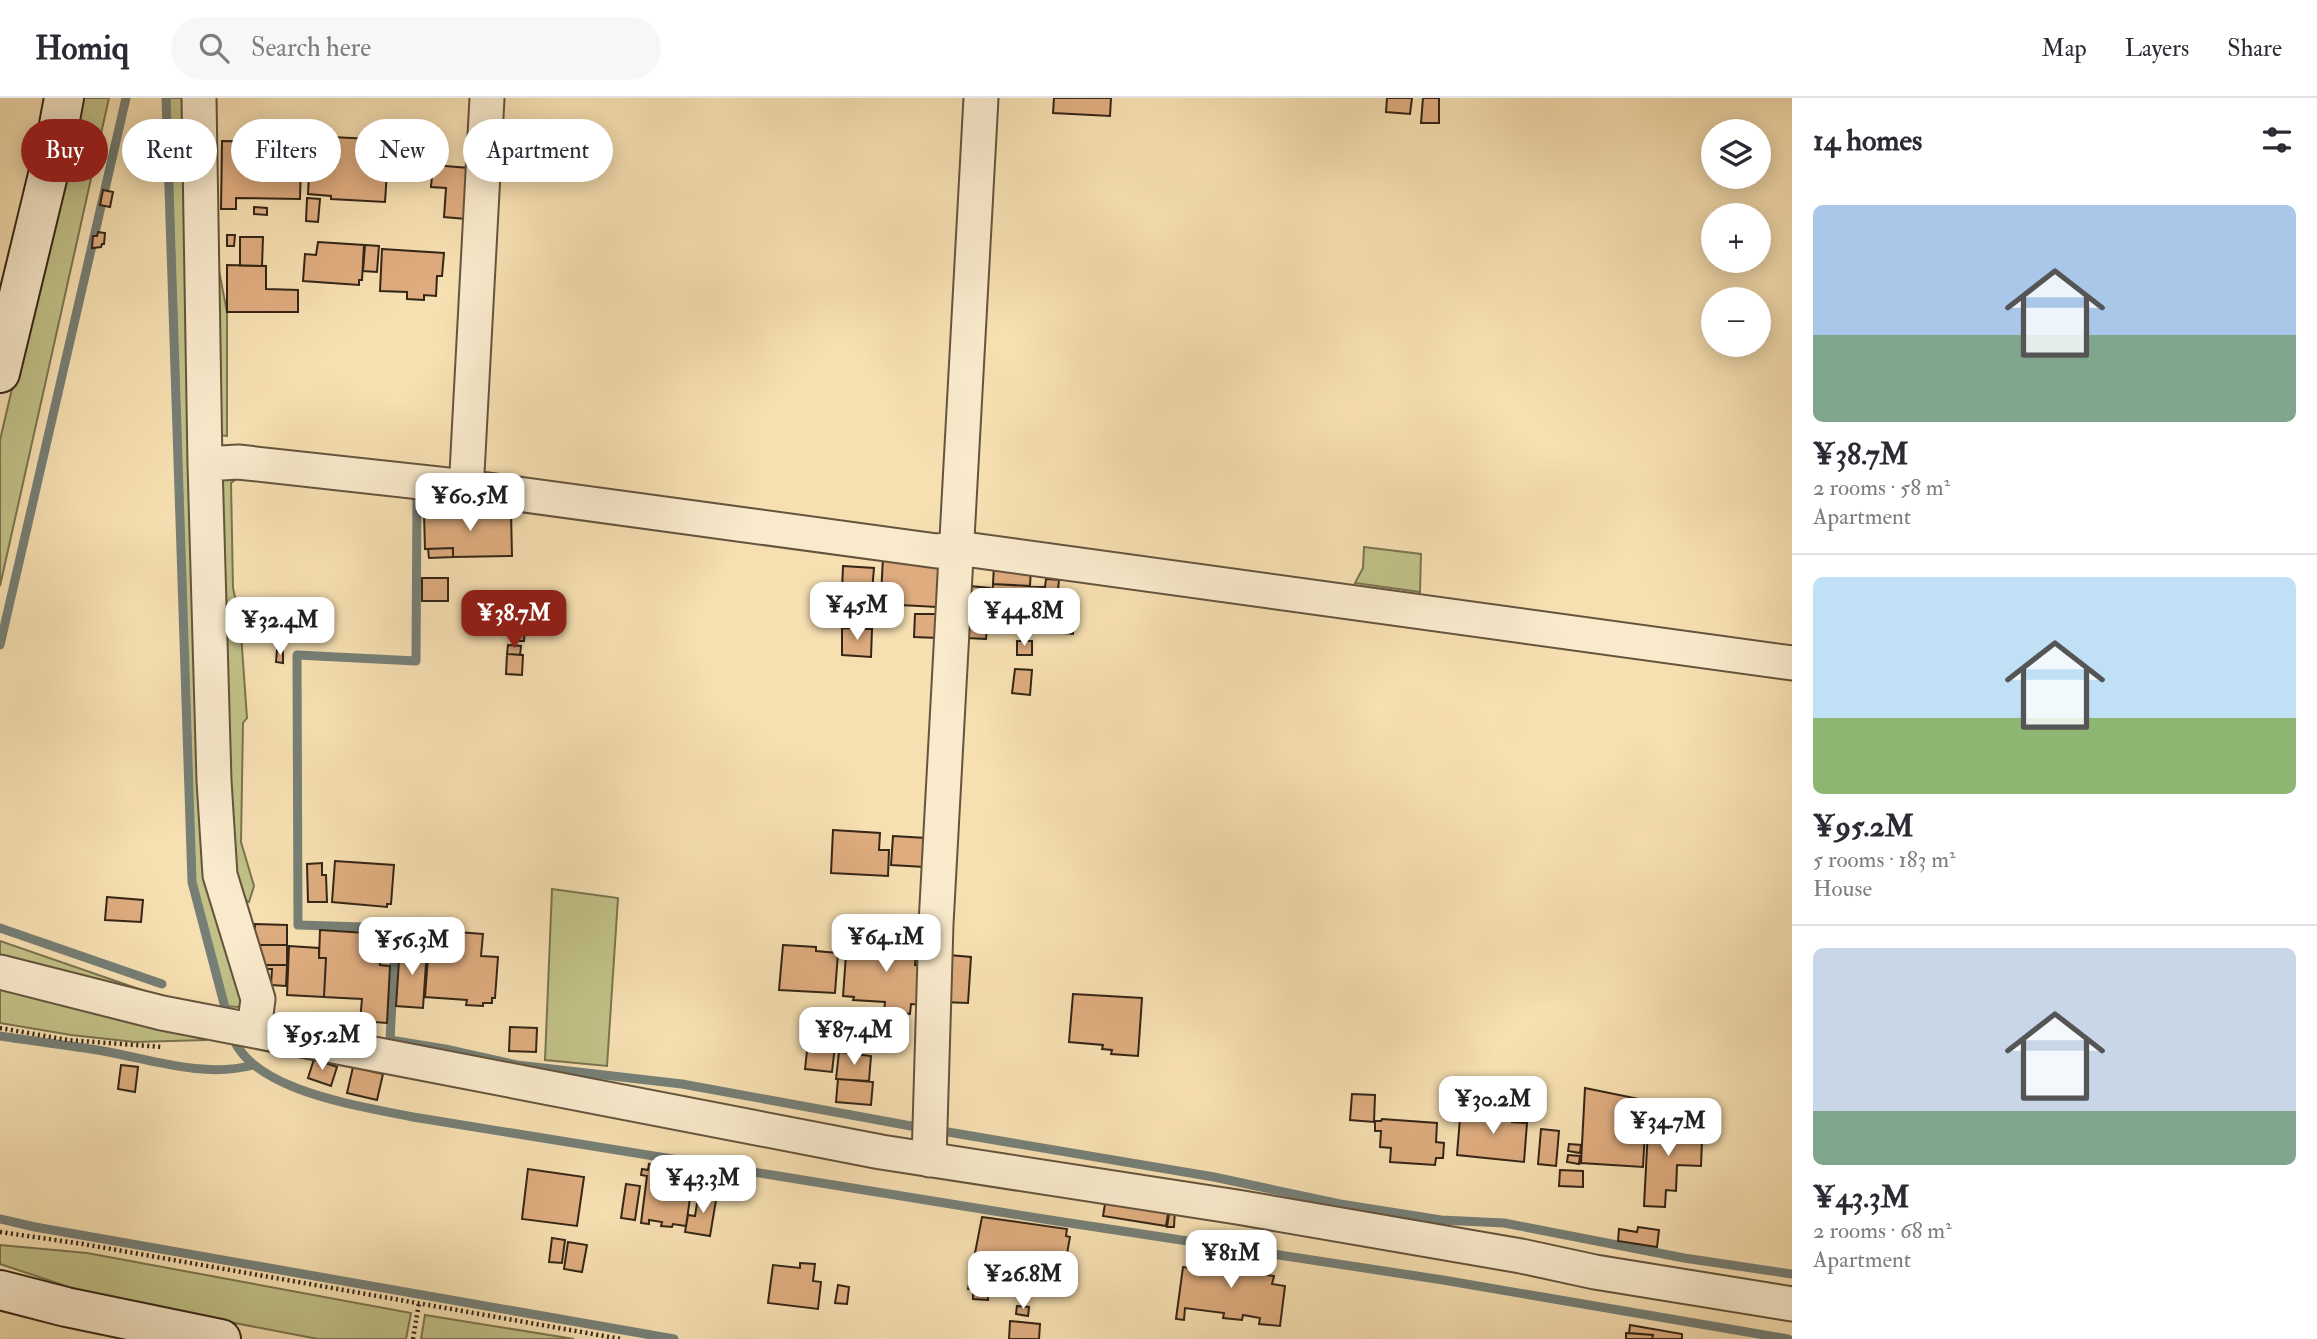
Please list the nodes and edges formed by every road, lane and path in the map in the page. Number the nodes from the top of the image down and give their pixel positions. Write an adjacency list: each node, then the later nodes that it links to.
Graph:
1 (64, 98): 5 (street)
2 (199, 98): 6 (street)
3 (487, 98): 7 (street)
4 (981, 98): 8 (street)
5 (0, 373)
6 (205, 464): 8 (street); 11 (street)
7 (467, 473)
8 (957, 548): 9 (street); 14 (street)
9 (1792, 663)
10 (0, 972): 11 (street)
11 (239, 1027): 14 (street)
12 (0, 1028): 13 (path)
13 (171, 1047)
14 (930, 1139): 18 (street)
15 (0, 1232): 17 (path)
16 (0, 1290): 19 (street)
17 (419, 1303): 20 (path); 21 (path)
18 (1792, 1304)
19 (221, 1339)
20 (414, 1339)
21 (621, 1339)

